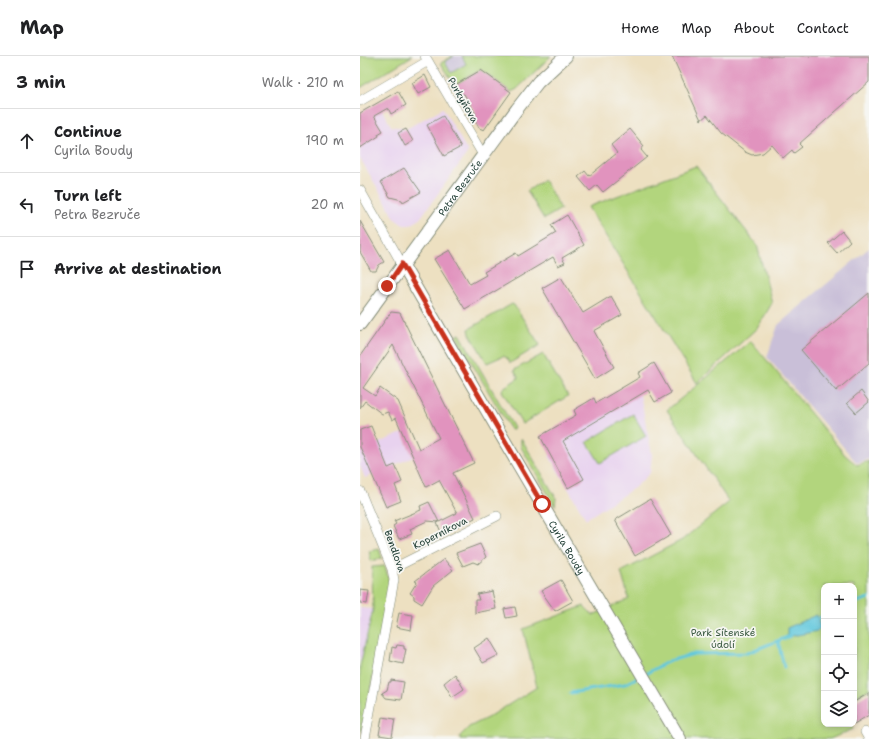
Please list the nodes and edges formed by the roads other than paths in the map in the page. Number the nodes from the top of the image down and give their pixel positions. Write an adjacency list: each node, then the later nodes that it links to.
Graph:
1 (566, 56): 4 (street, Petra Bezruče)
2 (427, 59): 3 (street); 4 (street, Purkyňova)
3 (360, 101)
4 (482, 155): 6 (street, Petra Bezruče)
5 (360, 190): 6 (street, Cyrila Boudy)
6 (402, 264): 7 (street, Petra Bezruče); 12 (street, Cyrila Boudy)
7 (360, 324)
8 (360, 491): 10 (street, Bendlova)
9 (497, 516): 10 (street, Koperníkova)
10 (392, 569): 11 (street, Bendlova)
11 (365, 739)
12 (680, 739)

